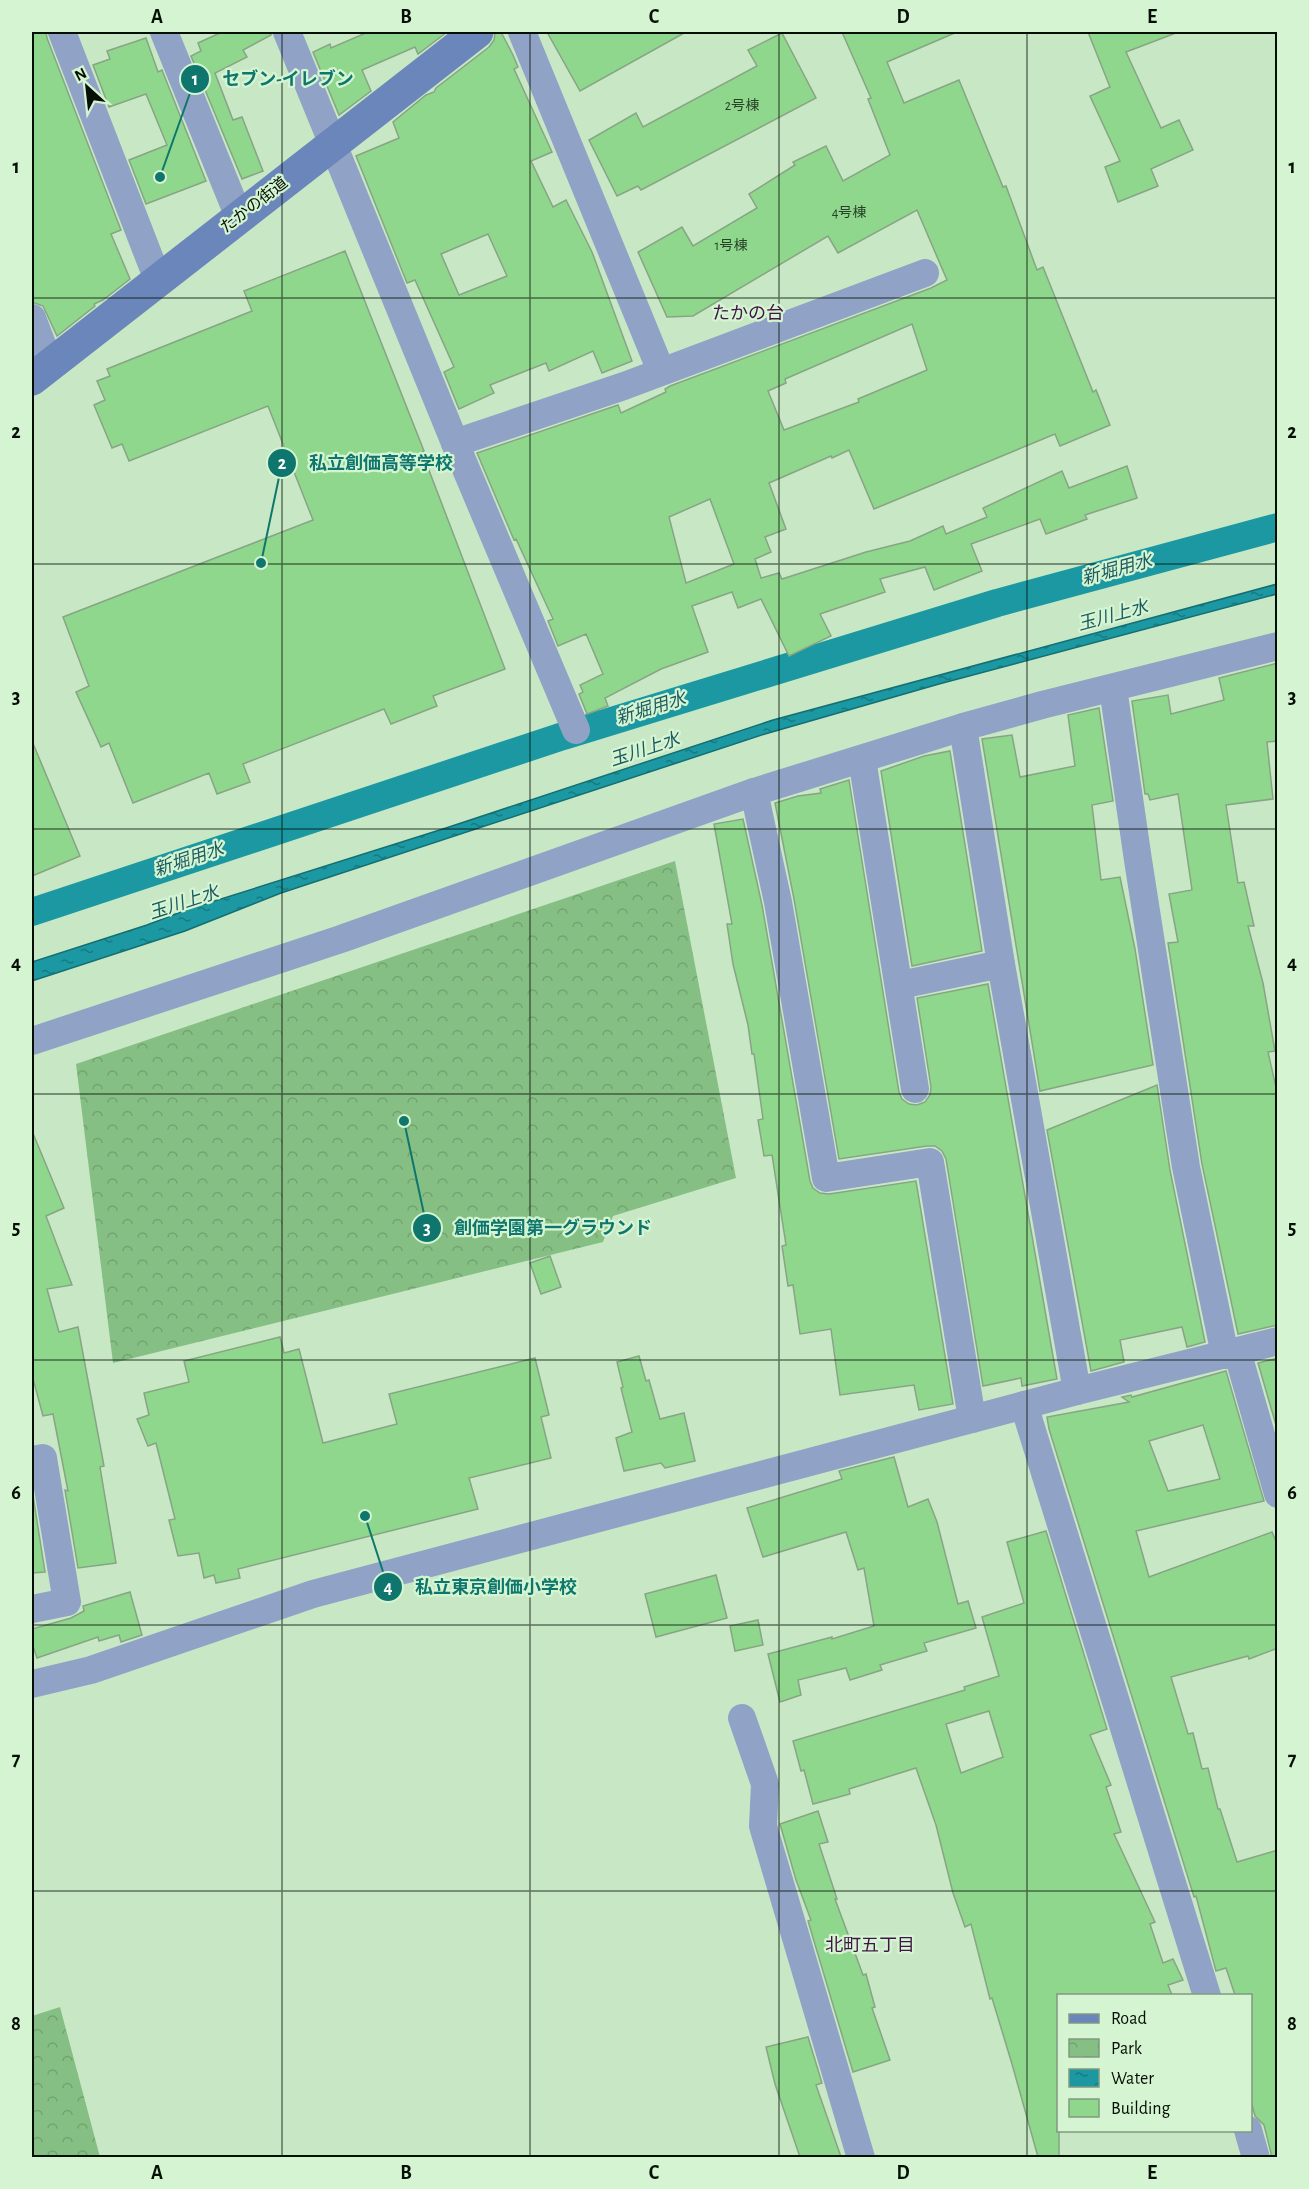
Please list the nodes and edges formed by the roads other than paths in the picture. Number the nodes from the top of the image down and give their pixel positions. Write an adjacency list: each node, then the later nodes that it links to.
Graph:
1 (62, 32): 9 (street)
2 (164, 32): 7 (street)
3 (287, 32): 6 (street)
4 (522, 32): 11 (street)
5 (470, 34): 6 (street, たかの街道)
6 (333, 144): 7 (street, たかの街道); 13 (street)
7 (239, 218): 9 (street, たかの街道)
8 (925, 273): 11 (street)
9 (158, 280): 12 (street, たかの街道)
10 (32, 318): 12 (street)
11 (661, 371): 13 (street)
12 (41, 372)
13 (455, 443): 17 (street)
14 (1278, 646): 15 (street)
15 (1113, 688): 16 (street); 25 (street)
16 (963, 727): 18 (street); 20 (street)
17 (576, 730)
18 (862, 759): 19 (street); 21 (street)
19 (754, 792): 22 (street); 28 (street)
20 (1001, 964): 21 (street); 26 (street)
21 (900, 985): 23 (street)
22 (32, 1041)
23 (915, 1089)
24 (1278, 1341): 25 (street)
25 (1231, 1353): 26 (street); 30 (street)
26 (1077, 1391): 27 (street)
27 (1024, 1405): 28 (street); 34 (street)
28 (972, 1419): 32 (street)
29 (32, 1460): 31 (street)
30 (1278, 1494)
31 (32, 1609)
32 (32, 1684)
33 (742, 1718): 36 (street)
34 (1207, 1994)
35 (1249, 2132): 37 (street)
36 (861, 2157)
37 (1256, 2157)

